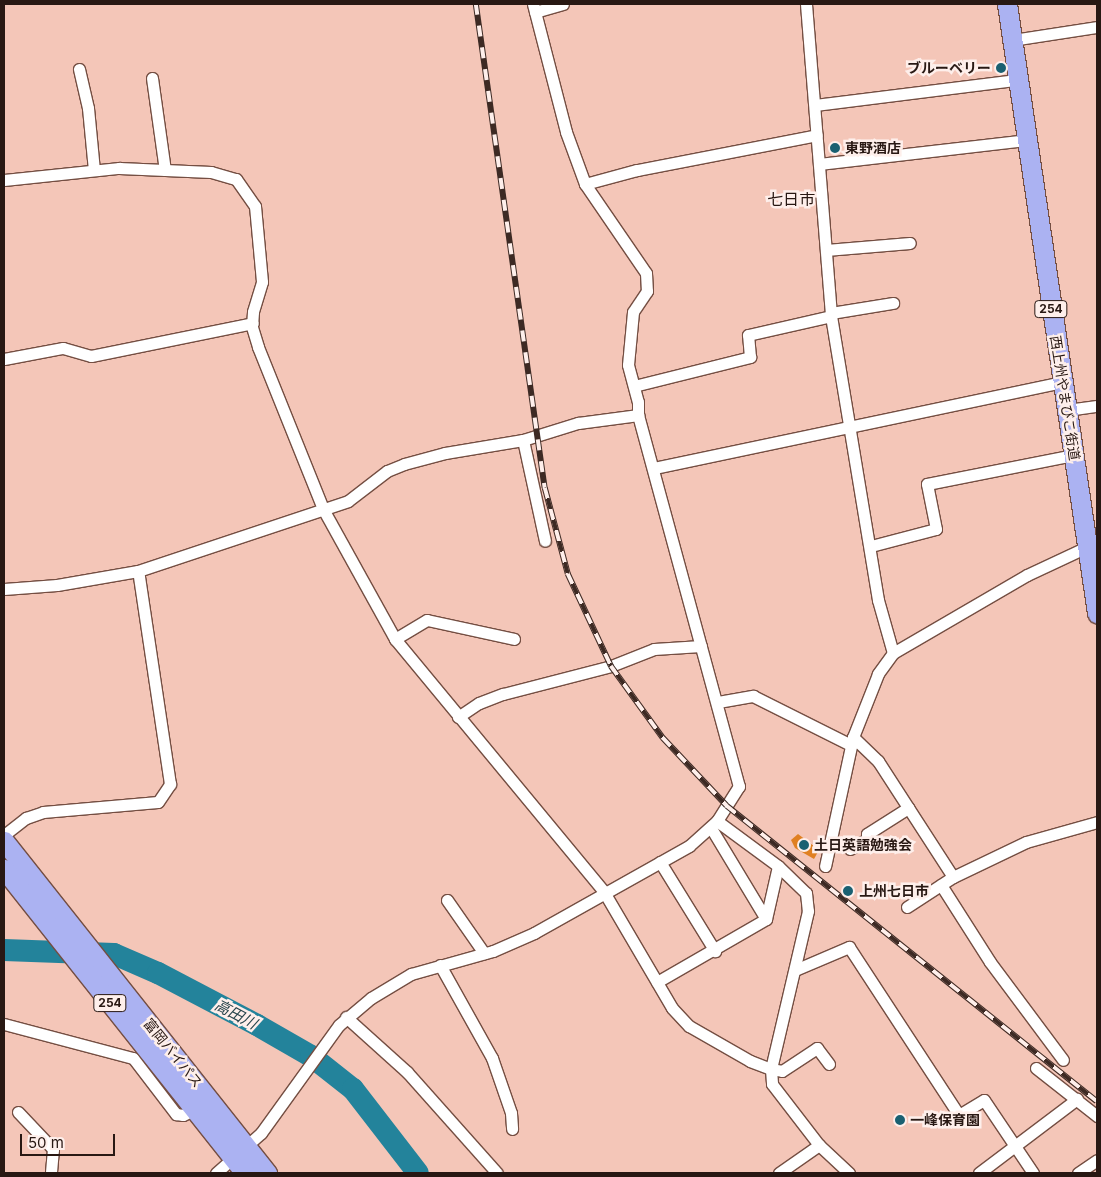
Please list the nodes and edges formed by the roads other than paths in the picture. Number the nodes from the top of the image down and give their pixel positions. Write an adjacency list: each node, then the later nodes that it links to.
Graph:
1 (563, 4): 4 (street)
2 (806, 4): 10 (street)
3 (1007, 4): 6 (highway, 西上州やまびこ街道 / 254)
4 (534, 8): 17 (street)
5 (1097, 28): 6 (street)
6 (1012, 40): 9 (highway, 西上州やまびこ街道 / 254)
7 (79, 69): 14 (street)
8 (152, 78): 15 (street)
9 (1016, 80): 10 (street); 12 (highway, 西上州やまびこ街道 / 254)
10 (815, 105): 11 (street)
11 (817, 135): 13 (street); 17 (street)
12 (1026, 140): 13 (street); 24 (highway, 西上州やまびこ街道 / 254)
13 (819, 164): 19 (street)
14 (94, 170): 15 (street); 16 (street)
15 (165, 170): 22 (street)
16 (4, 180)
17 (585, 184): 25 (street)
18 (910, 243): 19 (street)
19 (826, 250): 21 (street)
20 (893, 303): 21 (street)
21 (831, 315): 25 (street); 29 (street)
22 (253, 323): 23 (street); 33 (street)
23 (4, 359)
24 (1063, 382): 27 (highway, 西上州やまびこ街道 / 254); 29 (street)
25 (634, 386): 28 (street)
26 (1097, 406): 27 (street)
27 (1067, 410): 31 (highway, 西上州やまびこ街道 / 254)
28 (638, 415): 30 (street); 32 (street)
29 (850, 427): 32 (street); 35 (street)
30 (523, 440): 33 (street); 34 (street)
31 (1074, 455): 35 (street); 36 (highway, 西上州やまびこ街道 / 254)
32 (654, 468): 43 (street)
33 (324, 509): 37 (street); 41 (street)
34 (545, 541)
35 (871, 546): 44 (street)
36 (1087, 547): 38 (highway, 西上州やまびこ街道 / 254); 44 (street)
37 (138, 571): 39 (street); 51 (street)
38 (1095, 576): 40 (highway, 西上州やまびこ街道 / 254)
39 (4, 589)
40 (1097, 614)
41 (396, 639): 42 (street); 46 (street)
42 (514, 639)
43 (701, 646): 45 (street); 46 (street)
44 (893, 652): 47 (street)
45 (718, 702): 47 (street); 50 (street)
46 (458, 717): 60 (street)
47 (852, 741): 48 (street); 56 (street)
48 (908, 808): 53 (street); 58 (street)
49 (1097, 822): 58 (street)
50 (714, 825): 54 (street); 55 (street); 63 (street)
51 (4, 835)
52 (4, 841): 76 (highway, 富岡バイパス / 254)
53 (850, 849)
54 (660, 862): 60 (street); 64 (street)
55 (778, 866): 63 (street); 67 (street)
56 (825, 866)
57 (4, 870): 76 (highway, 富岡バイパス / 254)
58 (953, 877): 59 (street)
59 (941, 885): 62 (street); 71 (street)
60 (604, 892): 65 (street); 68 (street)
61 (447, 900): 65 (street)
62 (907, 907)
63 (766, 919): 64 (street)
64 (715, 950): 68 (street)
65 (484, 953): 66 (street)
66 (440, 965): 69 (street); 79 (street)
67 (795, 970): 74 (street); 81 (street)
68 (657, 982): 74 (street)
69 (343, 1021): 82 (street); 88 (street)
70 (4, 1024): 76 (street)
71 (1063, 1060)
72 (829, 1064): 74 (street)
73 (1036, 1068): 75 (street)
74 (771, 1069): 80 (street)
75 (1077, 1099): 78 (street); 81 (street)
76 (196, 1100): 82 (highway, 富岡バイパス / 254)
77 (18, 1112): 84 (street)
78 (1097, 1116)
79 (512, 1129)
80 (819, 1145): 89 (street); 90 (street)
81 (1014, 1148): 91 (street); 92 (street)
82 (239, 1152): 85 (street); 86 (highway, 富岡バイパス / 254); 87 (highway, 富岡バイパス / 254)
83 (1097, 1160): 93 (street)
84 (52, 1173)
85 (216, 1173)
86 (245, 1173)
87 (266, 1173)
88 (497, 1173)
89 (779, 1173)
90 (850, 1173)
91 (979, 1173)
92 (1032, 1173)
93 (1078, 1173)

